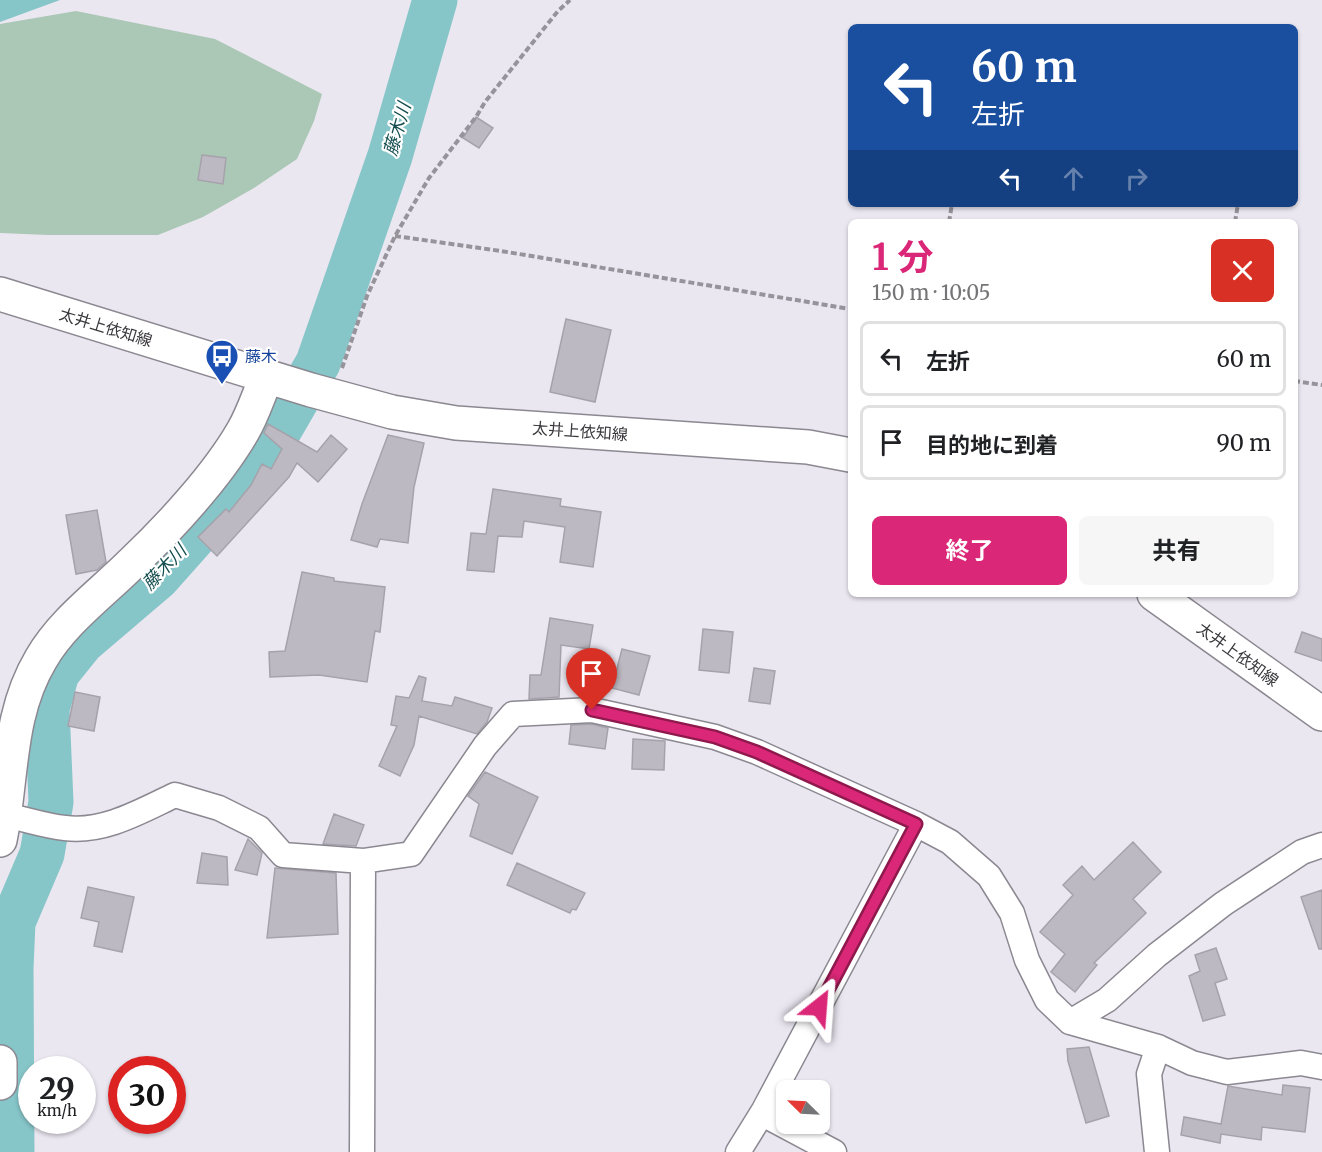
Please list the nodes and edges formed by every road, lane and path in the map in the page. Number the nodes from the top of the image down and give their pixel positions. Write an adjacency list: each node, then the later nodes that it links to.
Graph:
1 (570, 0): 2 (path)
2 (395, 236): 4 (path); 7 (path)
3 (0, 294): 7 (main road, 太井上依知線)
4 (848, 309)
5 (1298, 382): 6 (path)
6 (1322, 385)
7 (298, 386): 8 (main road, 太井上依知線); 11 (main road)
8 (848, 455)
9 (1158, 597): 10 (main road, 太井上依知線)
10 (1322, 714)
11 (9, 814): 14 (street)
12 (916, 824): 14 (street); 15 (street); 20 (street)
13 (1322, 844): 15 (street)
14 (363, 861): 21 (street)
15 (1070, 1022): 16 (street)
16 (1158, 1047): 18 (street); 24 (street)
17 (0, 1062): 19 (main road)
18 (1322, 1067)
19 (0, 1083)
20 (764, 1110): 22 (street); 23 (street)
21 (362, 1152)
22 (738, 1152)
23 (834, 1152)
24 (1157, 1152)

